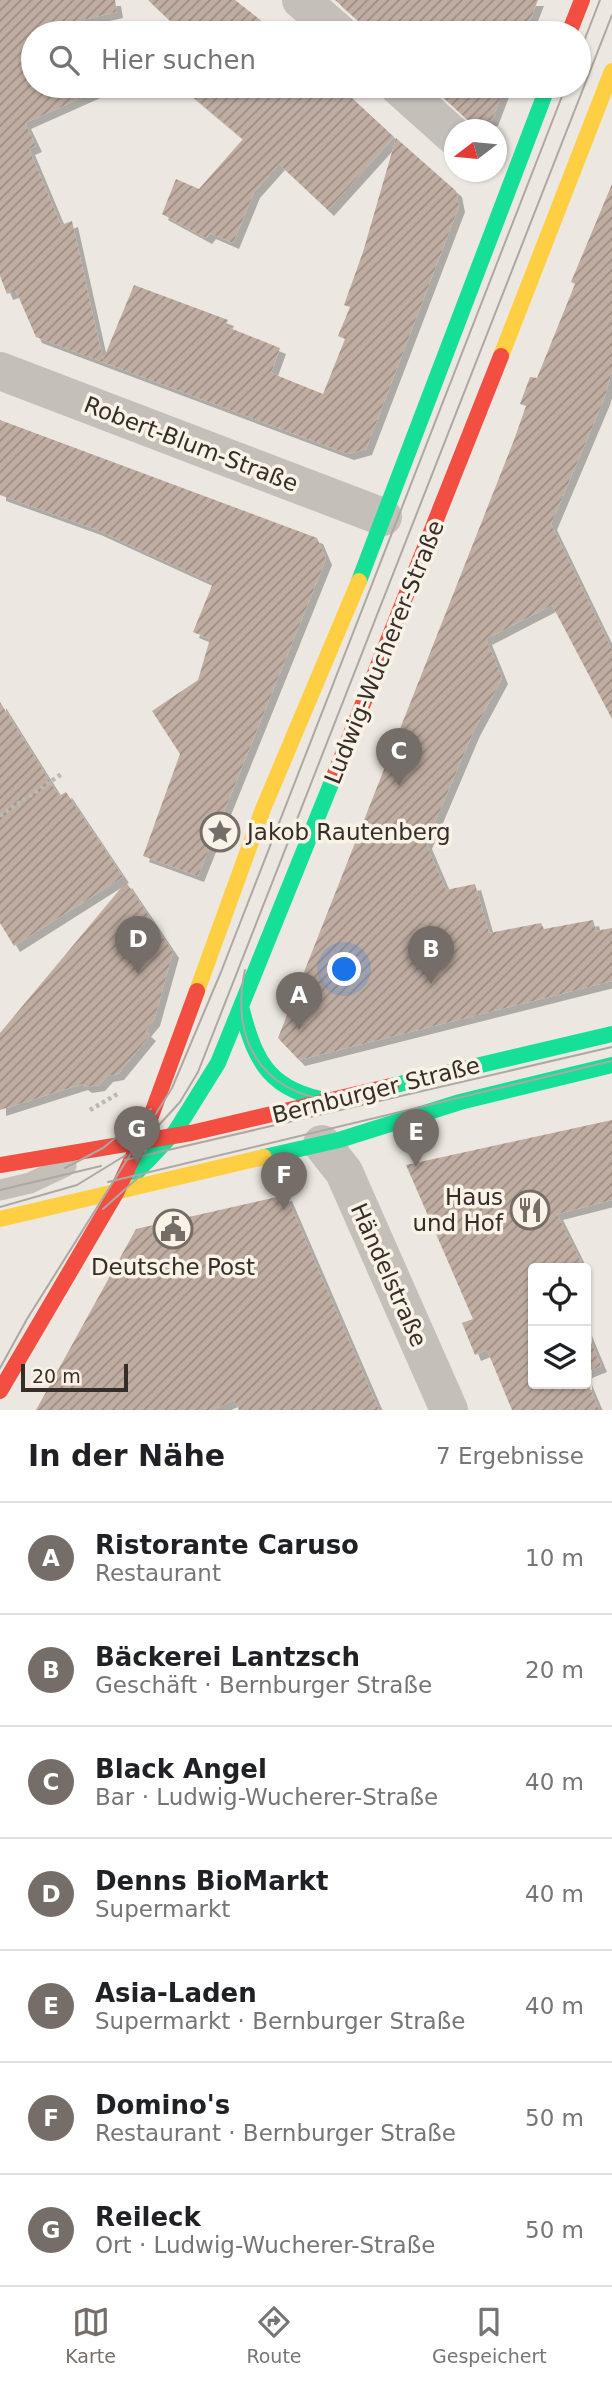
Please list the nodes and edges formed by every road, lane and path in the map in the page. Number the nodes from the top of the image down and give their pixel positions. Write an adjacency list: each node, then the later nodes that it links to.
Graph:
1 (301, 0): 3 (street)
2 (582, 0): 4 (street)
3 (325, 21)
4 (574, 21)
5 (612, 71): 15 (street, Ludwig-Wucherer-Straße)
6 (411, 98): 8 (street)
7 (542, 98): 9 (street)
8 (444, 127)
9 (507, 168)
10 (501, 182): 12 (street)
11 (0, 371): 12 (street, Robert-Blum-Straße)
12 (383, 517): 20 (street)
13 (62, 773): 14 (path)
14 (0, 816)
15 (242, 1010): 18 (street); 19 (street, Ludwig-Wucherer-Straße)
16 (612, 1034): 18 (street, Bernburger Straße)
17 (612, 1065): 21 (street, Bernburger Straße)
18 (330, 1101): 19 (street, Bernburger Straße)
19 (174, 1137): 20 (street, Bernburger Straße); 25 (street, Ludwig-Wucherer-Straße)
20 (140, 1144): 22 (street, Bernburger Straße); 25 (street)
21 (322, 1144): 25 (street, Bernburger Straße); 28 (street, Händelstraße)
22 (103, 1148): 23 (street, Bernburger Straße); 24 (lane)
23 (0, 1165)
24 (0, 1190)
25 (116, 1193): 26 (street, Bernburger Straße); 27 (street)
26 (0, 1219)
27 (0, 1391)
28 (449, 1410)

